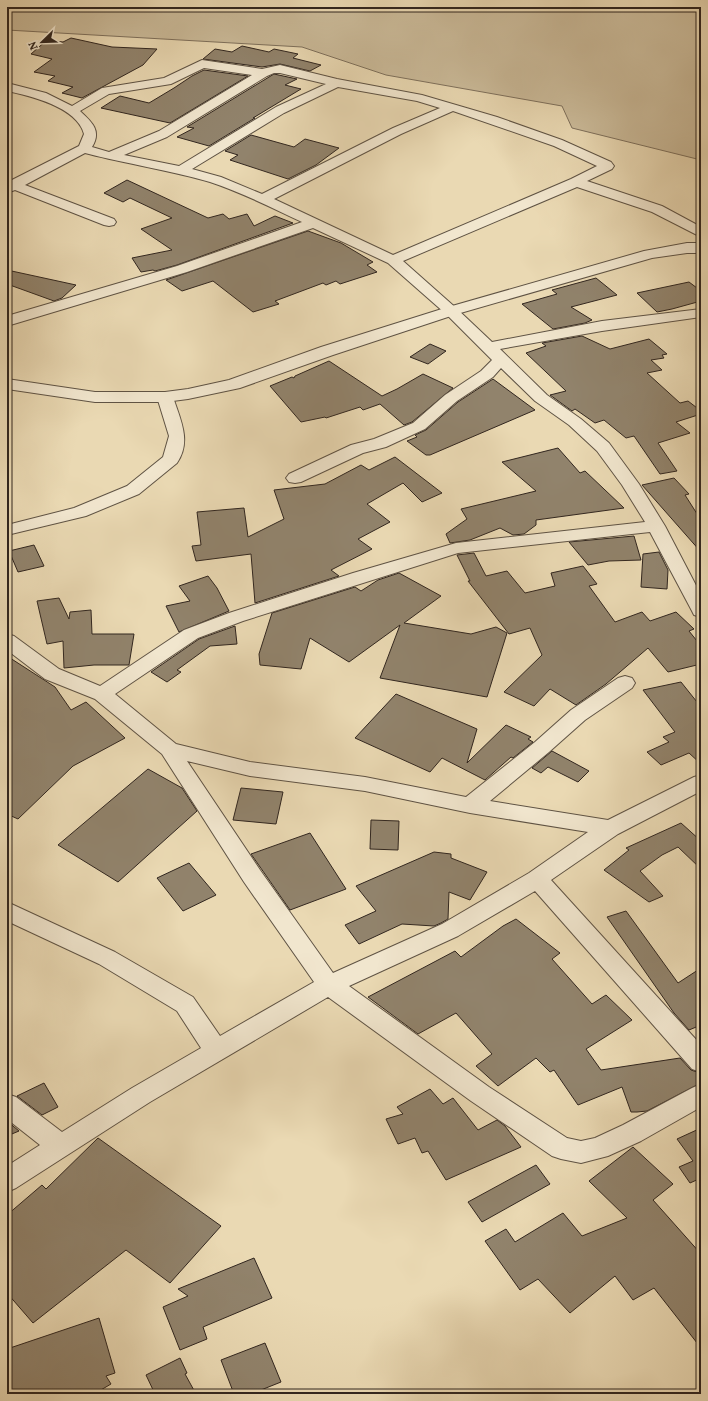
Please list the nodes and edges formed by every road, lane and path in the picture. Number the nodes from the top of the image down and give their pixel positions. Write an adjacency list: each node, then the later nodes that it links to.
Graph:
1 (263, 74): 2 (street); 5 (street); 7 (street)
2 (337, 83): 4 (street); 8 (street)
3 (7, 87): 5 (street)
4 (452, 108): 9 (street); 11 (street)
5 (71, 111): 6 (street)
6 (84, 149): 7 (street); 10 (street)
7 (110, 156): 8 (street)
8 (181, 170): 11 (street)
9 (576, 182): 14 (street); 16 (street)
10 (10, 187): 12 (street)
11 (263, 199): 13 (street)
12 (108, 222)
13 (313, 222): 16 (street); 19 (street)
14 (701, 233)
15 (701, 248): 17 (street)
16 (393, 260): 17 (street)
17 (451, 311): 20 (street); 23 (street)
18 (701, 313): 20 (street)
19 (7, 322)
20 (488, 347): 21 (street)
21 (502, 360): 24 (street); 25 (street)
22 (7, 384): 23 (street)
23 (165, 397): 26 (street)
24 (295, 478)
25 (656, 526): 27 (street); 30 (street)
26 (7, 530)
27 (701, 611)
28 (7, 640): 30 (street)
29 (625, 683): 33 (street)
30 (102, 694): 31 (street)
31 (169, 750): 33 (street); 37 (street)
32 (701, 782): 34 (street)
33 (470, 805): 34 (street)
34 (610, 828): 35 (street)
35 (537, 879): 37 (street); 39 (street)
36 (7, 911): 38 (street)
37 (329, 986): 38 (street); 40 (street)
38 (217, 1051): 42 (street)
39 (701, 1062)
40 (701, 1095)
41 (7, 1105): 42 (street)
42 (61, 1146): 43 (street)
43 (7, 1180)

